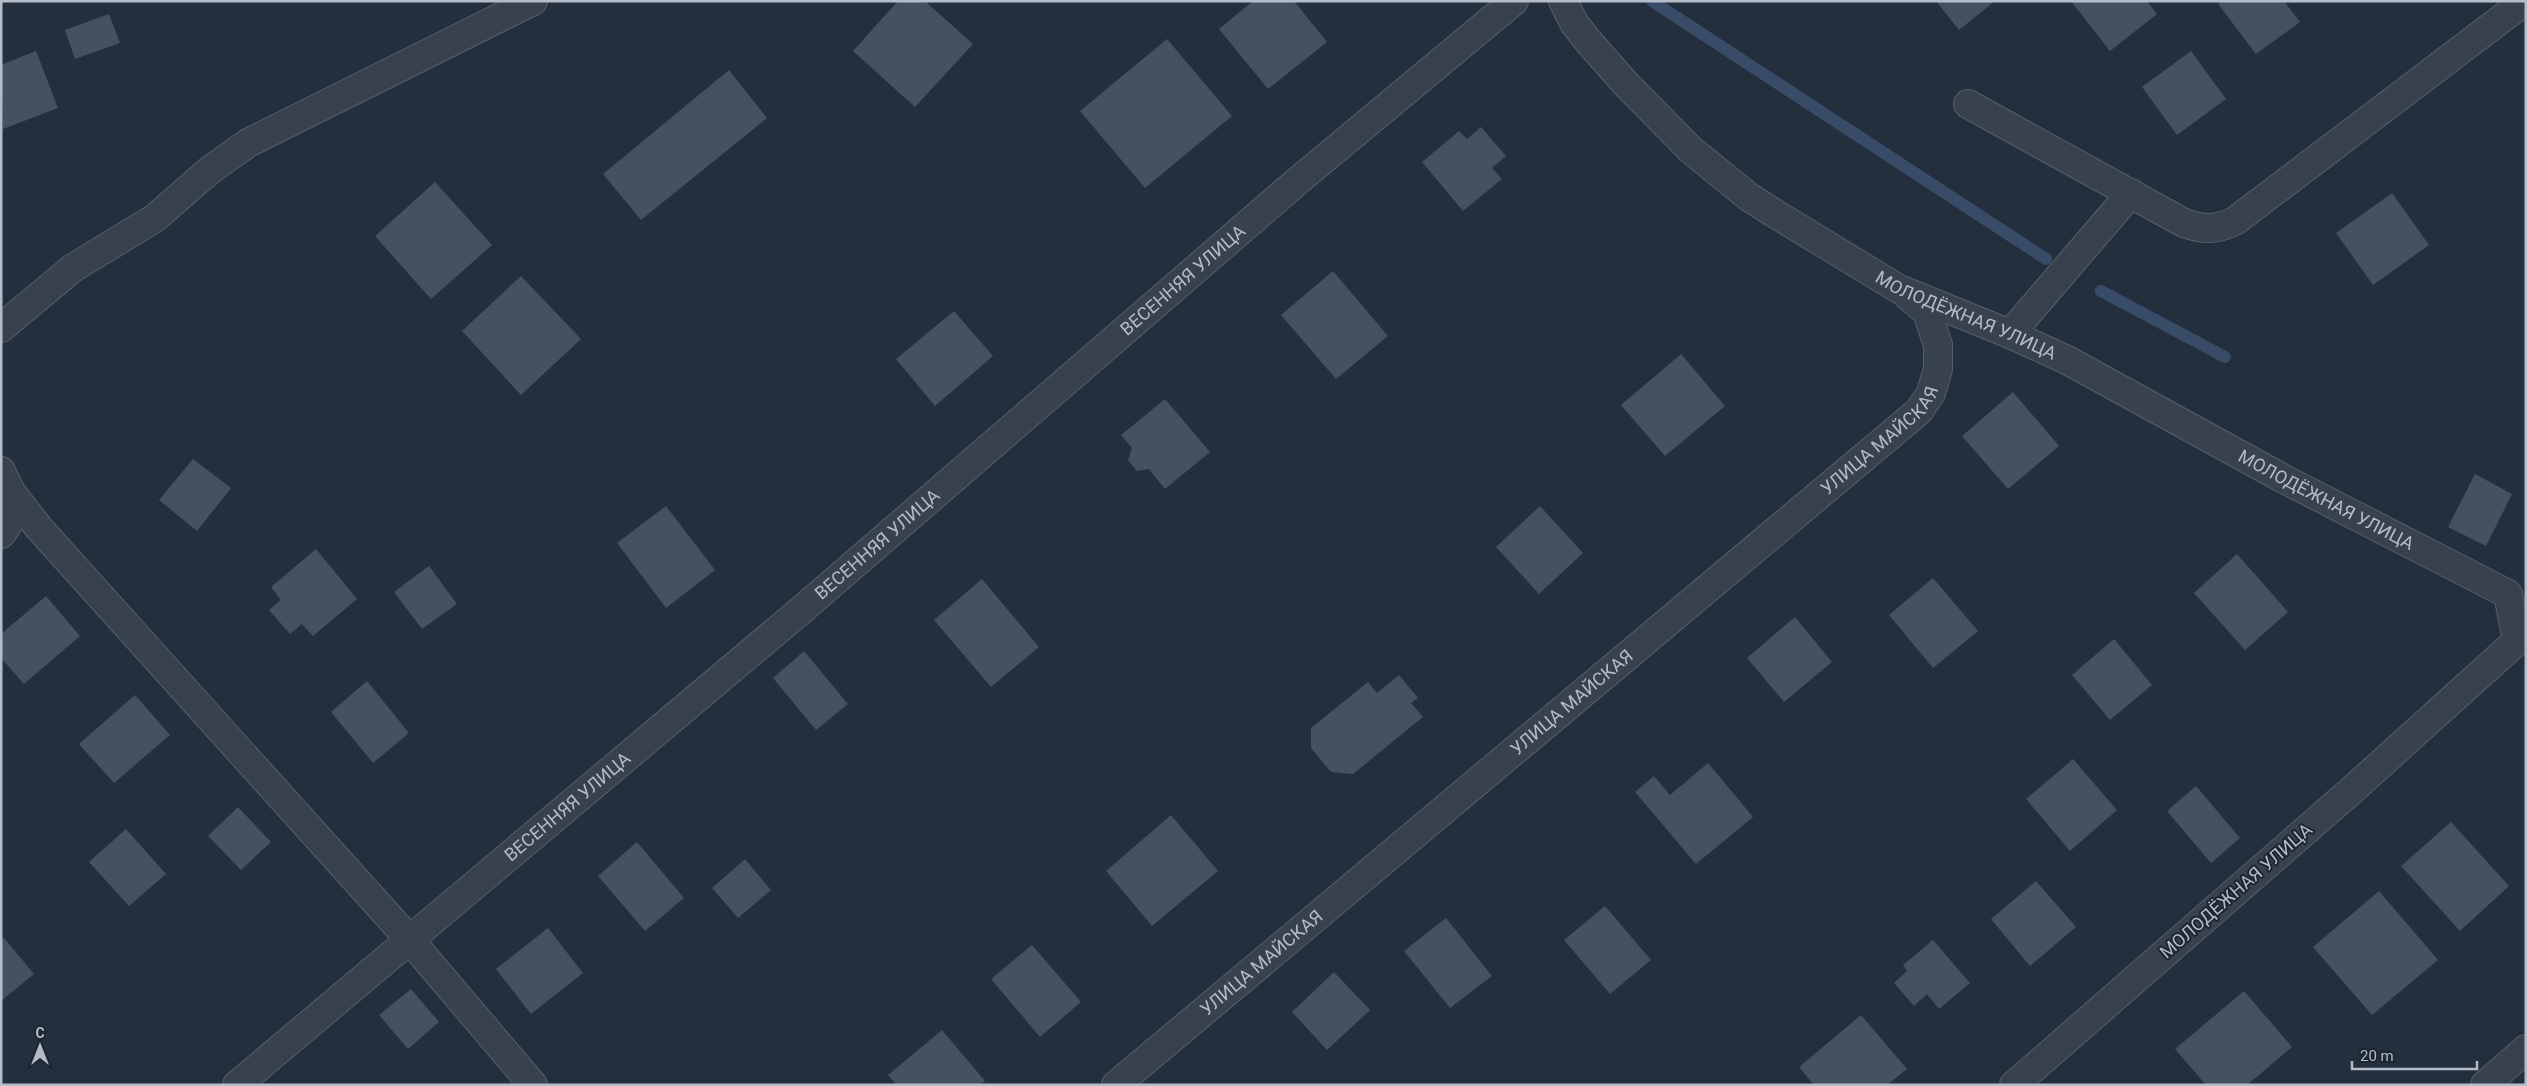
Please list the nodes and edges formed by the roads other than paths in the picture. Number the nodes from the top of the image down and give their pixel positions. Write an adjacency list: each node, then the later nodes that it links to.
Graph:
1 (533, 1): 8 (street)
2 (1514, 1): 12 (street, ВЕСЕННЯЯ УЛИЦА)
3 (1563, 1): 7 (street, МОЛОДЁЖНАЯ УЛИЦА)
4 (2525, 1): 6 (street)
5 (1968, 104): 6 (street)
6 (2131, 193): 9 (street)
7 (1899, 289): 9 (street, МОЛОДЁЖНАЯ УЛИЦА); 16 (street, УЛИЦА МАЙСКАЯ)
8 (1, 328)
9 (2010, 334): 17 (street, МОЛОДЁЖНАЯ УЛИЦА)
10 (6, 482): 11 (street); 12 (street)
11 (1, 534)
12 (408, 939): 14 (street, ВЕСЕННЯЯ УЛИЦА); 15 (street)
13 (2526, 1049): 18 (street)
14 (237, 1085)
15 (533, 1085)
16 (1116, 1085)
17 (2014, 1085)
18 (2485, 1085)

